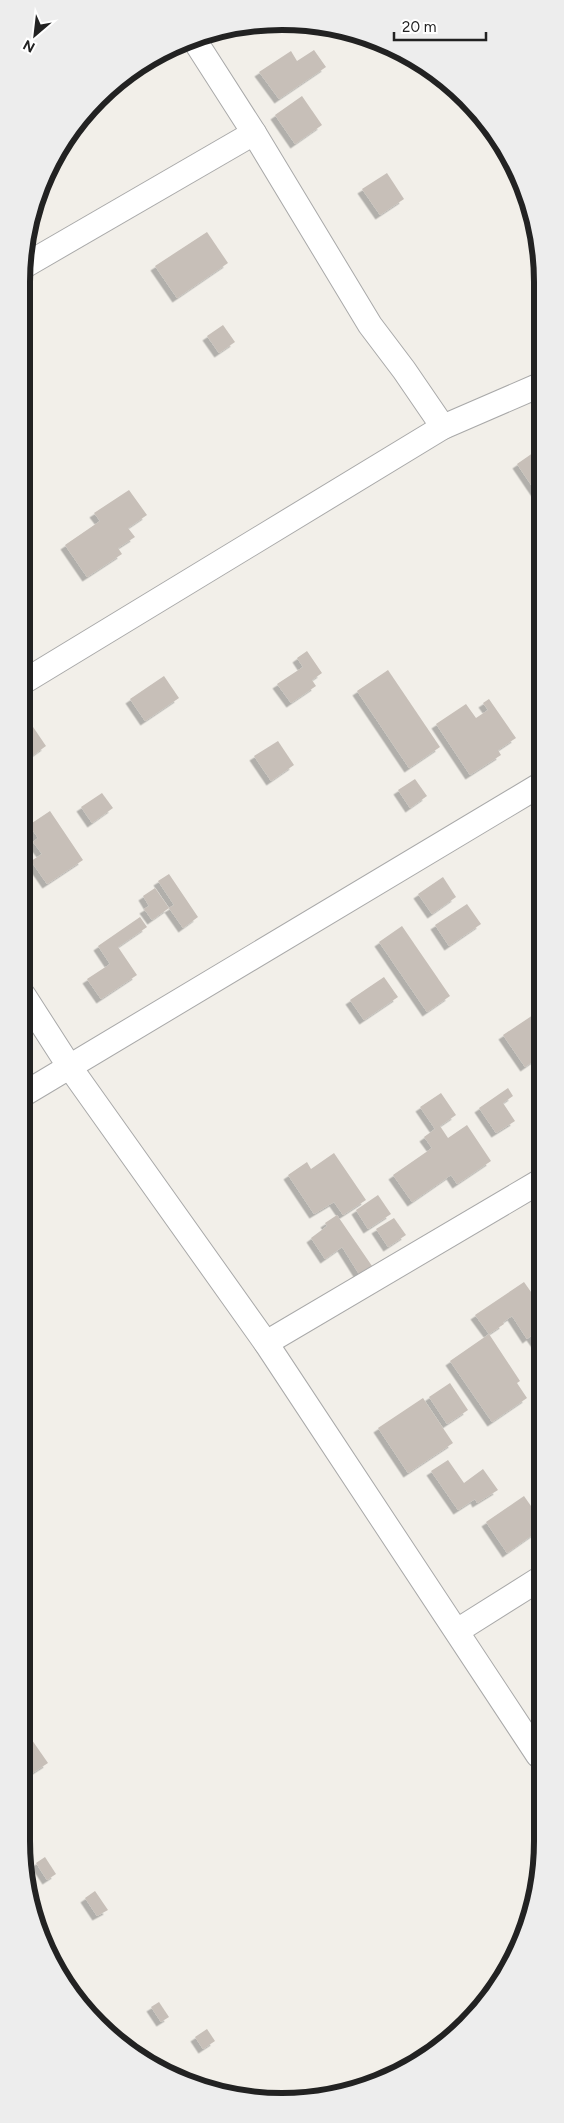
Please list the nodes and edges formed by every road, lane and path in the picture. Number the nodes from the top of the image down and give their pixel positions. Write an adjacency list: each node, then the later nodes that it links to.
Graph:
1 (198, 44): 2 (street)
2 (254, 133): 3 (street); 5 (street)
3 (31, 262)
4 (534, 388): 5 (street)
5 (443, 427): 6 (street)
6 (30, 678)
7 (534, 789): 9 (street)
8 (30, 1005): 9 (street)
9 (70, 1066): 10 (street); 12 (street)
10 (30, 1090)
11 (534, 1185): 12 (street)
12 (266, 1344): 14 (street)
13 (534, 1582): 14 (street)
14 (456, 1631): 15 (street)
15 (534, 1748)

